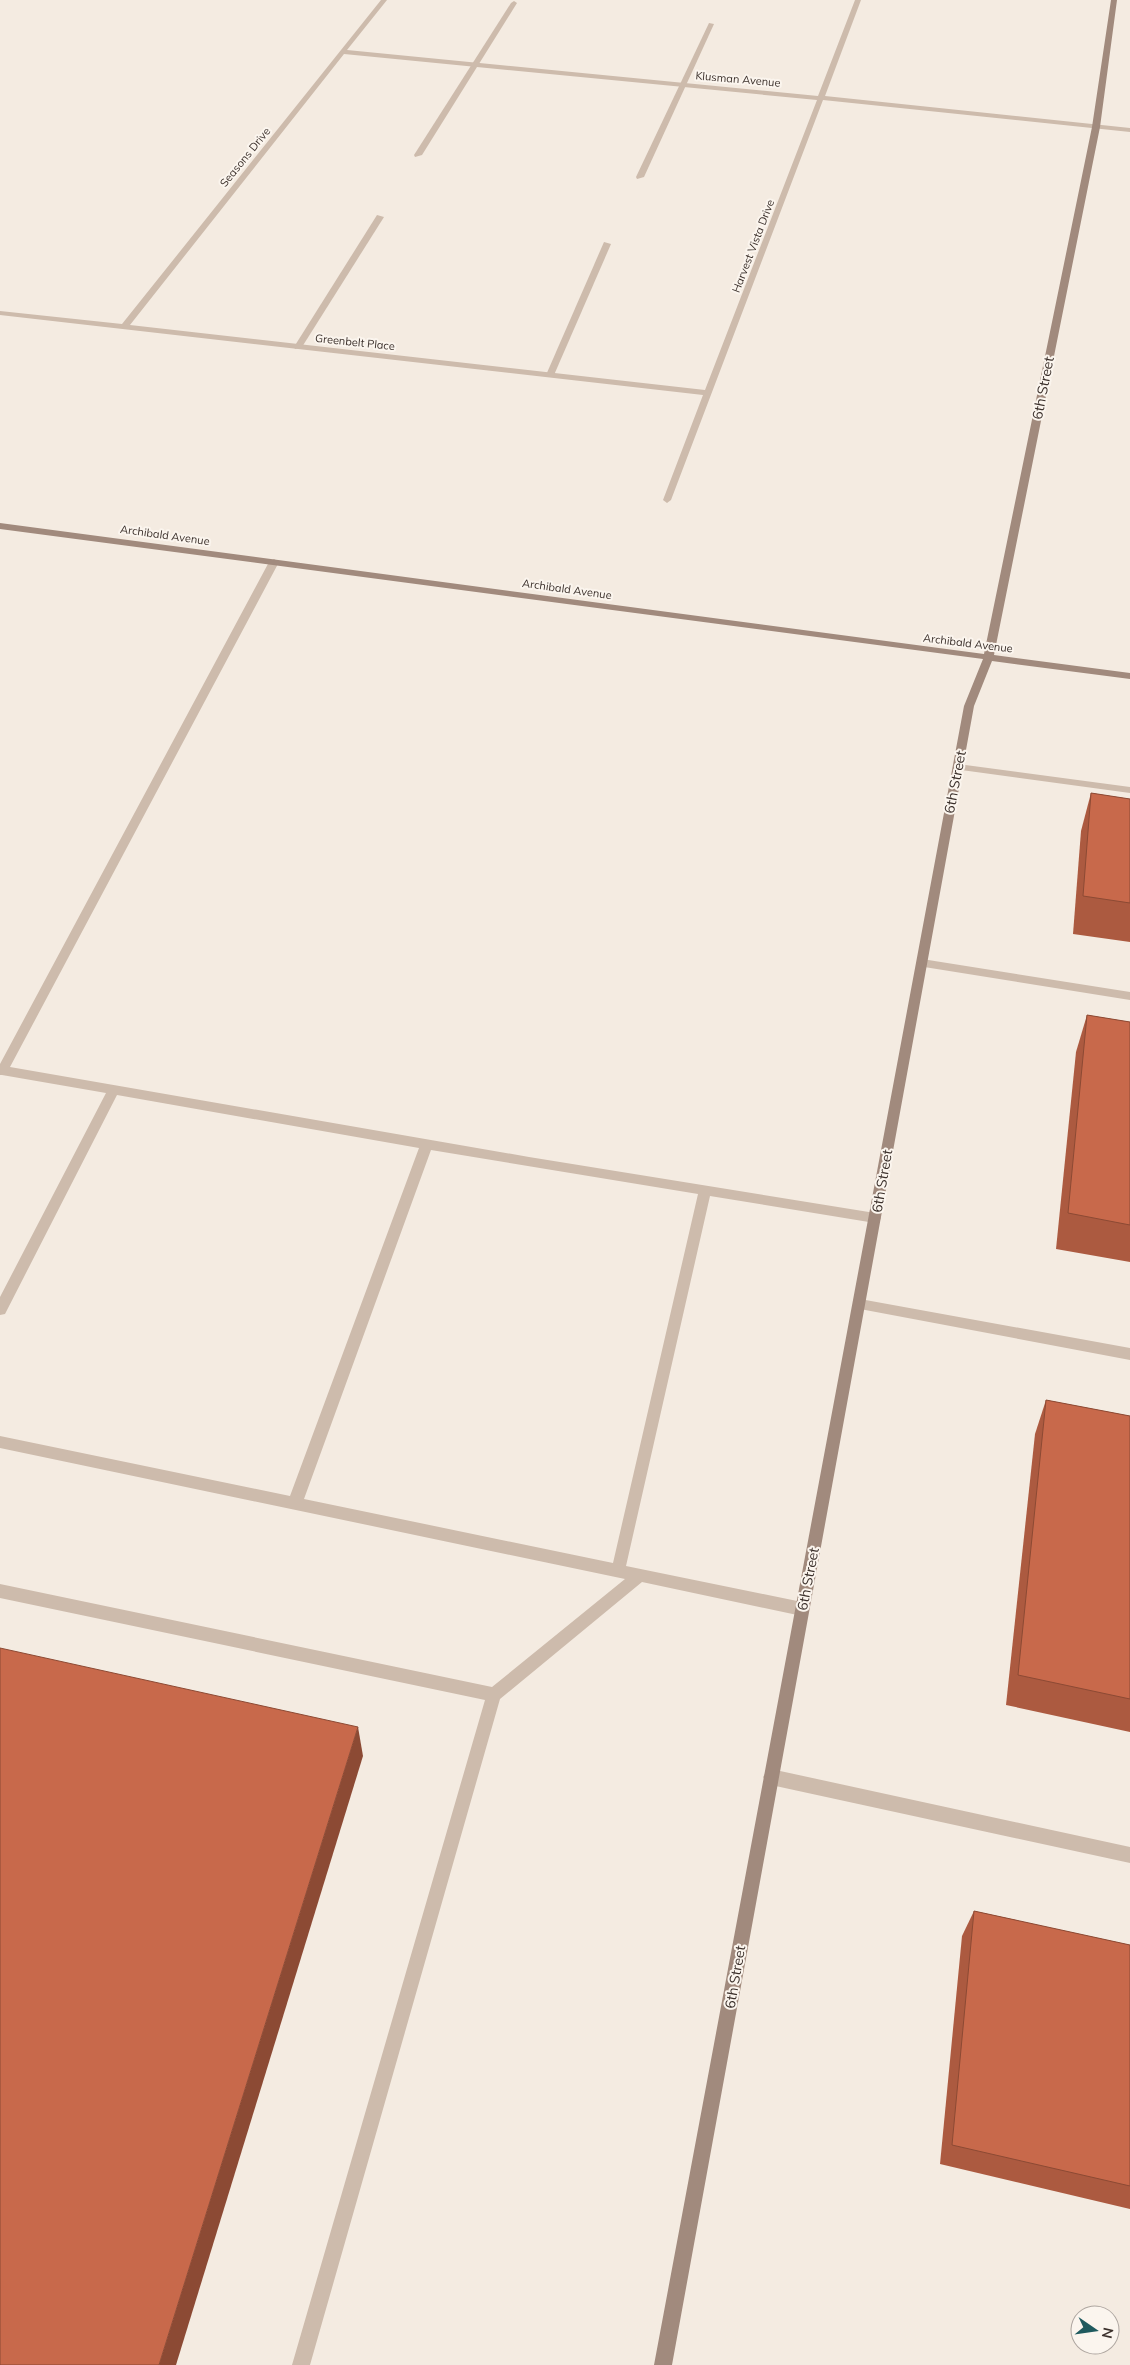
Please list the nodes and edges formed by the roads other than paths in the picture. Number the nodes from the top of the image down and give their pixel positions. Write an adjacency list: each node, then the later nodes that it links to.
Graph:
1 (384, 0): 6 (street, Seasons Drive)
2 (858, 0): 9 (street, Harvest Vista Drive)
3 (1114, 0): 10 (main road, 6th Street)
4 (514, 3): 7 (street)
5 (711, 24): 8 (street)
6 (343, 52): 7 (street, Klusman Avenue); 17 (street, Seasons Drive)
7 (476, 65): 8 (street, Klusman Avenue); 12 (street)
8 (683, 85): 9 (street, Klusman Avenue); 13 (street)
9 (822, 98): 10 (street, Klusman Avenue); 20 (street, Harvest Vista Drive)
10 (1096, 127): 11 (street, Klusman Avenue); 24 (main road, 6th Street)
11 (1130, 130)
12 (418, 155)
13 (640, 177)
14 (380, 217): 18 (street)
15 (606, 244): 19 (street)
16 (0, 313): 17 (street, Greenbelt Place)
17 (124, 327): 18 (street, Greenbelt Place)
18 (298, 347): 19 (street, Greenbelt Place)
19 (550, 375): 20 (street, Greenbelt Place)
20 (708, 393): 21 (street, Harvest Vista Drive)
21 (667, 500)
22 (0, 526): 23 (main road, Archibald Avenue)
23 (274, 562): 24 (main road, Archibald Avenue); 30 (street)
24 (988, 658): 25 (main road, Archibald Avenue); 26 (main road, 6th Street)
25 (1130, 676)
26 (958, 767): 27 (street); 28 (main road, 6th Street)
27 (1130, 790)
28 (922, 963): 29 (street); 34 (main road, 6th Street)
29 (1130, 996)
30 (1, 1070): 31 (street)
31 (113, 1090): 32 (street); 36 (street)
32 (427, 1144): 33 (street); 39 (street)
33 (705, 1190): 34 (street); 40 (street)
34 (875, 1218): 35 (main road, 6th Street)
35 (860, 1304): 37 (street); 43 (main road, 6th Street)
36 (0, 1310)
37 (1130, 1354)
38 (0, 1442): 39 (street)
39 (295, 1503): 40 (street)
40 (618, 1571): 41 (street)
41 (640, 1575): 43 (street); 44 (street)
42 (0, 1591): 44 (street)
43 (802, 1609): 45 (main road, 6th Street)
44 (494, 1695): 47 (street)
45 (771, 1777): 46 (street); 48 (main road, 6th Street)
46 (1130, 1854)
47 (301, 2365)
48 (663, 2365)

